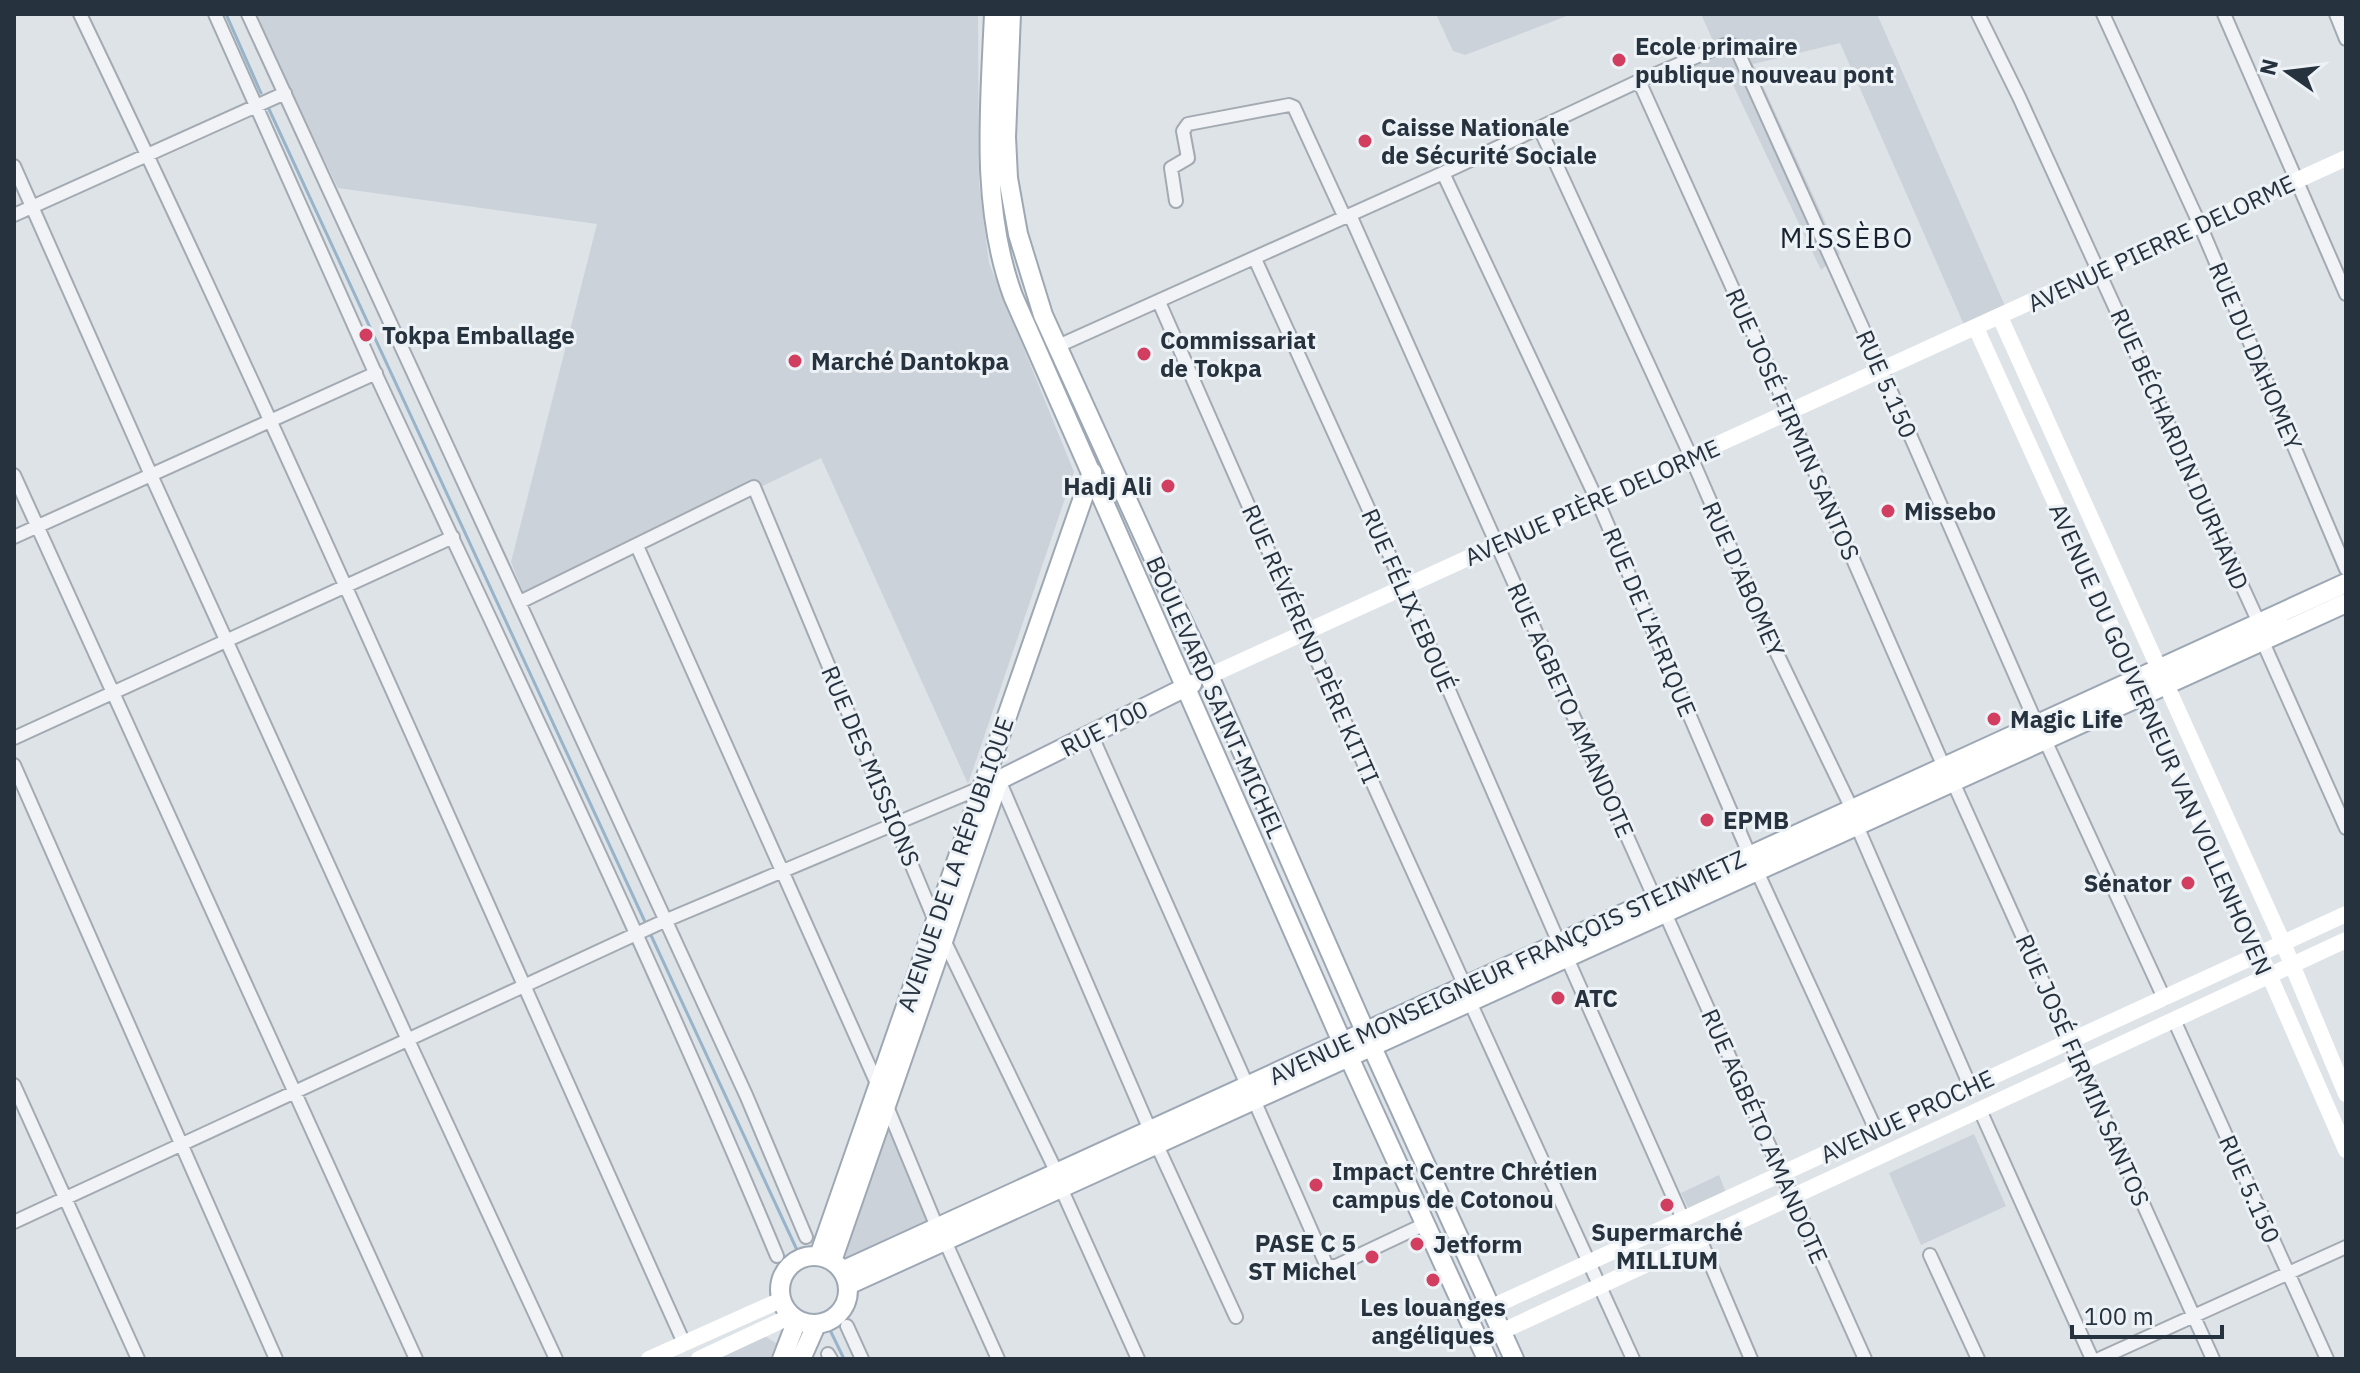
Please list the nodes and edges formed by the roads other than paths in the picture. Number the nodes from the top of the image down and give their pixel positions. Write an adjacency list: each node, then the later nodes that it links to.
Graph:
1 (80, 14): 15 (street)
2 (215, 14): 13 (street)
3 (248, 14): 12 (street)
4 (994, 14): 37 (main road, BOULEVARD SAINT-MICHEL)
5 (1011, 14): 31 (main road, BOULEVARD SAINT-MICHEL)
6 (1978, 14): 26 (street, RUE BÉCHARDIN DURHAND)
7 (2103, 14): 24 (street, RUE DU DAHOMEY)
8 (2224, 14): 19 (street)
9 (2336, 14): 10 (street)
10 (2346, 39)
11 (1639, 81): 14 (street); 32 (street, RUE 5.150); 34 (street, RUE JOSÉ FIRMIN SANTOS)
12 (285, 93): 13 (street); 50 (street)
13 (256, 106): 15 (street); 33 (street)
14 (1540, 129): 18 (street); 36 (street, RUE D'ABOMEY)
15 (148, 155): 21 (street); 35 (street)
16 (2346, 158): 19 (main road, AVENUE PIERRE DELORME)
17 (14, 166): 21 (street)
18 (1443, 173): 23 (street); 40 (street, RUE DE L'AFRIQUE)
19 (2297, 180): 24 (main road, AVENUE PIERRE DELORME); 27 (street)
20 (1176, 201): 23 (street, RUE AGBETO AMANDOTE)
21 (32, 207): 22 (street); 39 (street)
22 (14, 215)
23 (1347, 216): 25 (street); 44 (street, RUE AGBETO AMANDOTE)
24 (2200, 225): 26 (main road, AVENUE PIERRE DELORME); 46 (street, RUE DU DAHOMEY)
25 (1255, 259): 28 (street); 49 (street, RUE FÉLIX EBOUÉ)
26 (2099, 271): 29 (main road, AVENUE PIERRE DELORME); 53 (street, RUE BÉCHARDIN DURHAND)
27 (2346, 294)
28 (1159, 302): 31 (street); 52 (street, RUE RÉVÉREND PÈRE KITTI)
29 (2000, 317): 30 (main road, AVENUE PIERRE DELORME); 56 (main road, AVENUE DU GOUVERNEUR VAN VOLLENHOVEN)
30 (1976, 328): 32 (main road, AVENUE PIÈRE DELORME); 58 (main road, AVENUE DU GOUVERNEUR VAN VOLLENHOVEN)
31 (1058, 346): 55 (main road, BOULEVARD SAINT-MICHEL)
32 (1882, 371): 34 (main road, AVENUE PIÈRE DELORME); 60 (street, RUE 5.150)
33 (376, 373): 35 (street); 43 (street)
34 (1789, 413): 36 (main road, AVENUE PIÈRE DELORME); 64 (street, RUE JOSÉ FIRMIN SANTOS)
35 (271, 421): 39 (street); 48 (street)
36 (1691, 457): 40 (main road, AVENUE PIÈRE DELORME); 66 (street, RUE D'ABOMEY)
37 (1092, 472): 57 (main road, BOULEVARD SAINT-MICHEL); 65 (main road, AVENUE DE LA RÉPUBLIQUE)
38 (14, 475): 41 (street)
39 (151, 475): 41 (street); 54 (street)
40 (1597, 500): 44 (main road, AVENUE PIÈRE DELORME); 69 (street, RUE DE L'AFRIQUE)
41 (37, 526): 42 (street); 59 (street)
42 (14, 537)
43 (453, 537): 48 (street); 75 (street)
44 (1498, 545): 49 (main road, AVENUE PIÈRE DELORME); 71 (street, RUE AGBETO AMANDOTE)
45 (637, 546): 50 (street); 67 (street, RUE DES MISSIONS); 70 (street)
46 (2346, 569)
47 (2346, 583): 53 (main road, AVENUE MONSEIGNEUR FRANÇOIS STEINMETZ)
48 (346, 586): 54 (street); 83 (street)
49 (1404, 587): 52 (main road, AVENUE PIÈRE DELORME); 79 (street, RUE FÉLIX EBOUÉ)
50 (520, 602): 73 (street)
51 (2346, 603): 53 (main road, AVENUE MONSEIGNEUR FRANÇOIS STEINMETZ)
52 (1304, 632): 55 (main road, AVENUE PIÈRE DELORME); 84 (street, RUE RÉVÉREND PÈRE KITTI)
53 (2261, 632): 56 (main road, AVENUE MONSEIGNEUR FRANÇOIS STEINMETZ); 68 (street, RUE BÉCHARDIN DURHAND)
54 (227, 640): 59 (street); 88 (street)
55 (1209, 676): 57 (main road, RUE 700); 87 (main road, BOULEVARD SAINT-MICHEL)
56 (2162, 677): 58 (main road, AVENUE MONSEIGNEUR FRANÇOIS STEINMETZ); 78 (main road, AVENUE DU GOUVERNEUR VAN VOLLENHOVEN)
57 (1184, 687): 61 (main road, RUE 700); 90 (main road, BOULEVARD SAINT-MICHEL)
58 (2139, 687): 60 (main road, AVENUE MONSEIGNEUR FRANÇOIS STEINMETZ); 80 (main road, AVENUE DU GOUVERNEUR VAN VOLLENHOVEN)
59 (113, 692): 62 (street); 95 (street)
60 (2041, 732): 64 (main road, AVENUE MONSEIGNEUR FRANÇOIS STEINMETZ); 85 (street, RUE 5.150)
61 (1091, 734): 65 (main road, RUE 700); 96 (street)
62 (14, 738)
63 (14, 765): 102 (street)
64 (1948, 775): 66 (main road, AVENUE MONSEIGNEUR FRANÇOIS STEINMETZ); 89 (street, RUE JOSÉ FIRMIN SANTOS)
65 (990, 784): 67 (street); 74 (main road, AVENUE DE LA RÉPUBLIQUE); 76 (main road, AVENUE DE LA RÉPUBLIQUE); 101 (street)
66 (1854, 817): 69 (main road, AVENUE MONSEIGNEUR FRANÇOIS STEINMETZ); 94 (street, RUE D'ABOMEY)
67 (896, 823): 70 (street); 74 (street, RUE DES MISSIONS)
68 (2346, 828)
69 (1754, 863): 71 (main road, AVENUE MONSEIGNEUR FRANÇOIS STEINMETZ); 100 (street, RUE DE L'AFRIQUE)
70 (783, 871): 73 (street); 93 (street)
71 (1660, 906): 79 (main road, AVENUE MONSEIGNEUR FRANÇOIS STEINMETZ); 104 (street, RUE AGBÉTO AMANDOTE)
72 (2346, 914): 78 (main road, AVENUE PROCHE)
73 (664, 921): 75 (street); 112 (street)
74 (935, 921): 76 (street, RUE DES MISSIONS); 93 (main road, AVENUE DE LA RÉPUBLIQUE)
75 (639, 933): 83 (street); 116 (street)
76 (944, 940): 98 (main road, AVENUE DE LA RÉPUBLIQUE); 105 (street, RUE DES MISSIONS)
77 (2346, 940): 81 (main road, AVENUE PROCHE)
78 (2283, 943): 80 (main road, AVENUE PROCHE); 81 (main road, AVENUE DU GOUVERNEUR VAN VOLLENHOVEN)
79 (1563, 950): 84 (main road, AVENUE MONSEIGNEUR FRANÇOIS STEINMETZ); 108 (street, RUE FÉLIX EBOUÉ)
80 (2260, 954): 82 (main road, AVENUE DU GOUVERNEUR VAN VOLLENHOVEN); 85 (main road, AVENUE PROCHE)
81 (2292, 965): 82 (main road, AVENUE PROCHE); 97 (main road, AVENUE DU GOUVERNEUR VAN VOLLENHOVEN)
82 (2268, 976): 86 (main road, AVENUE PROCHE); 103 (main road, AVENUE DU GOUVERNEUR VAN VOLLENHOVEN)
83 (524, 986): 88 (street); 129 (street)
84 (1468, 994): 87 (main road, AVENUE MONSEIGNEUR FRANÇOIS STEINMETZ); 117 (street, RUE RÉVÉREND PÈRE KITTI)
85 (2164, 998): 89 (main road, AVENUE PROCHE)
86 (2174, 1020): 91 (main road, AVENUE PROCHE); 119 (street, RUE 5.150)
87 (1369, 1039): 90 (main road, AVENUE MONSEIGNEUR FRANÇOIS STEINMETZ); 121 (main road, BOULEVARD SAINT-MICHEL)
88 (408, 1040): 95 (street); 134 (street)
89 (2070, 1041): 91 (street, RUE JOSÉ FIRMIN SANTOS); 94 (main road, AVENUE PROCHE)
90 (1345, 1050): 96 (main road, AVENUE MONSEIGNEUR FRANÇOIS STEINMETZ); 110 (main road, BOULEVARD SAINT-MICHEL)
91 (2080, 1063): 99 (main road, AVENUE PROCHE); 123 (street, RUE JOSÉ FIRMIN SANTOS)
92 (14, 1085): 107 (street)
93 (878, 1085): 98 (street); 118 (main road, AVENUE DE LA RÉPUBLIQUE)
94 (1970, 1086): 100 (main road, AVENUE PROCHE)
95 (295, 1092): 102 (street); 133 (street)
96 (1251, 1093): 101 (main road, AVENUE MONSEIGNEUR FRANÇOIS STEINMETZ); 110 (street)
97 (2346, 1094)
98 (886, 1105): 111 (street); 118 (main road, AVENUE DE LA RÉPUBLIQUE)
99 (1980, 1110): 106 (main road, AVENUE PROCHE); 147 (street)
100 (1876, 1130): 104 (main road, AVENUE PROCHE)
101 (1153, 1137): 105 (main road, AVENUE MONSEIGNEUR FRANÇOIS STEINMETZ); 124 (street)
102 (182, 1144): 107 (street); 132 (street)
103 (2346, 1150)
104 (1781, 1174): 106 (street, RUE AGBÉTO AMANDOTE); 108 (main road, AVENUE PROCHE)
105 (1059, 1180): 111 (main road, AVENUE MONSEIGNEUR FRANÇOIS STEINMETZ); 141 (street, RUE DES MISSIONS)
106 (1792, 1197): 113 (main road, AVENUE PROCHE); 145 (street, RUE AGBÉTO AMANDOTE)
107 (65, 1198): 109 (street); 131 (street)
108 (1683, 1219): 117 (main road, AVENUE PROCHE)
109 (14, 1222)
110 (1425, 1224): 125 (main road, BOULEVARD SAINT-MICHEL)
111 (941, 1234): 118 (main road, AVENUE MONSEIGNEUR FRANÇOIS STEINMETZ); 140 (street)
112 (806, 1237)
113 (1700, 1239): 120 (main road, AVENUE PROCHE); 144 (street)
114 (2346, 1247): 119 (street)
115 (1930, 1255): 146 (street)
116 (777, 1256)
117 (1589, 1262): 120 (street, RUE RÉVÉREND PÈRE KITTI); 121 (main road, AVENUE PROCHE)
118 (835, 1268): 122 (main road); 126 (main road)
119 (2288, 1273): 123 (street); 150 (street, RUE 5.150)
120 (1600, 1286): 128 (main road, AVENUE PROCHE); 143 (street, RUE RÉVÉREND PÈRE KITTI)
121 (1490, 1307): 125 (main road, AVENUE PROCHE); 128 (main road, BOULEVARD SAINT-MICHEL)
122 (790, 1312): 126 (main road); 129 (main road); 136 (main road); 137 (main road)
123 (2193, 1316): 148 (street); 149 (street, RUE JOSÉ FIRMIN SANTOS)
124 (1236, 1317)
125 (1468, 1318): 130 (main road, BOULEVARD SAINT-MICHEL)
126 (816, 1325): 138 (main road)
127 (847, 1326): 139 (street)
128 (1501, 1332): 130 (main road, AVENUE PROCHE); 142 (main road, BOULEVARD SAINT-MICHEL)
129 (684, 1343): 135 (main road)
130 (1483, 1350)
131 (138, 1359)
132 (276, 1359)
133 (416, 1359)
134 (556, 1359)
135 (649, 1359)
136 (699, 1359)
137 (782, 1359)
138 (801, 1359)
139 (862, 1359)
140 (998, 1359)
141 (1138, 1359)
142 (1514, 1359)
143 (1633, 1359)
144 (1751, 1359)
145 (1865, 1359)
146 (1978, 1359)
147 (2092, 1359)
148 (2099, 1359)
149 (2213, 1359)
150 (2327, 1359)

